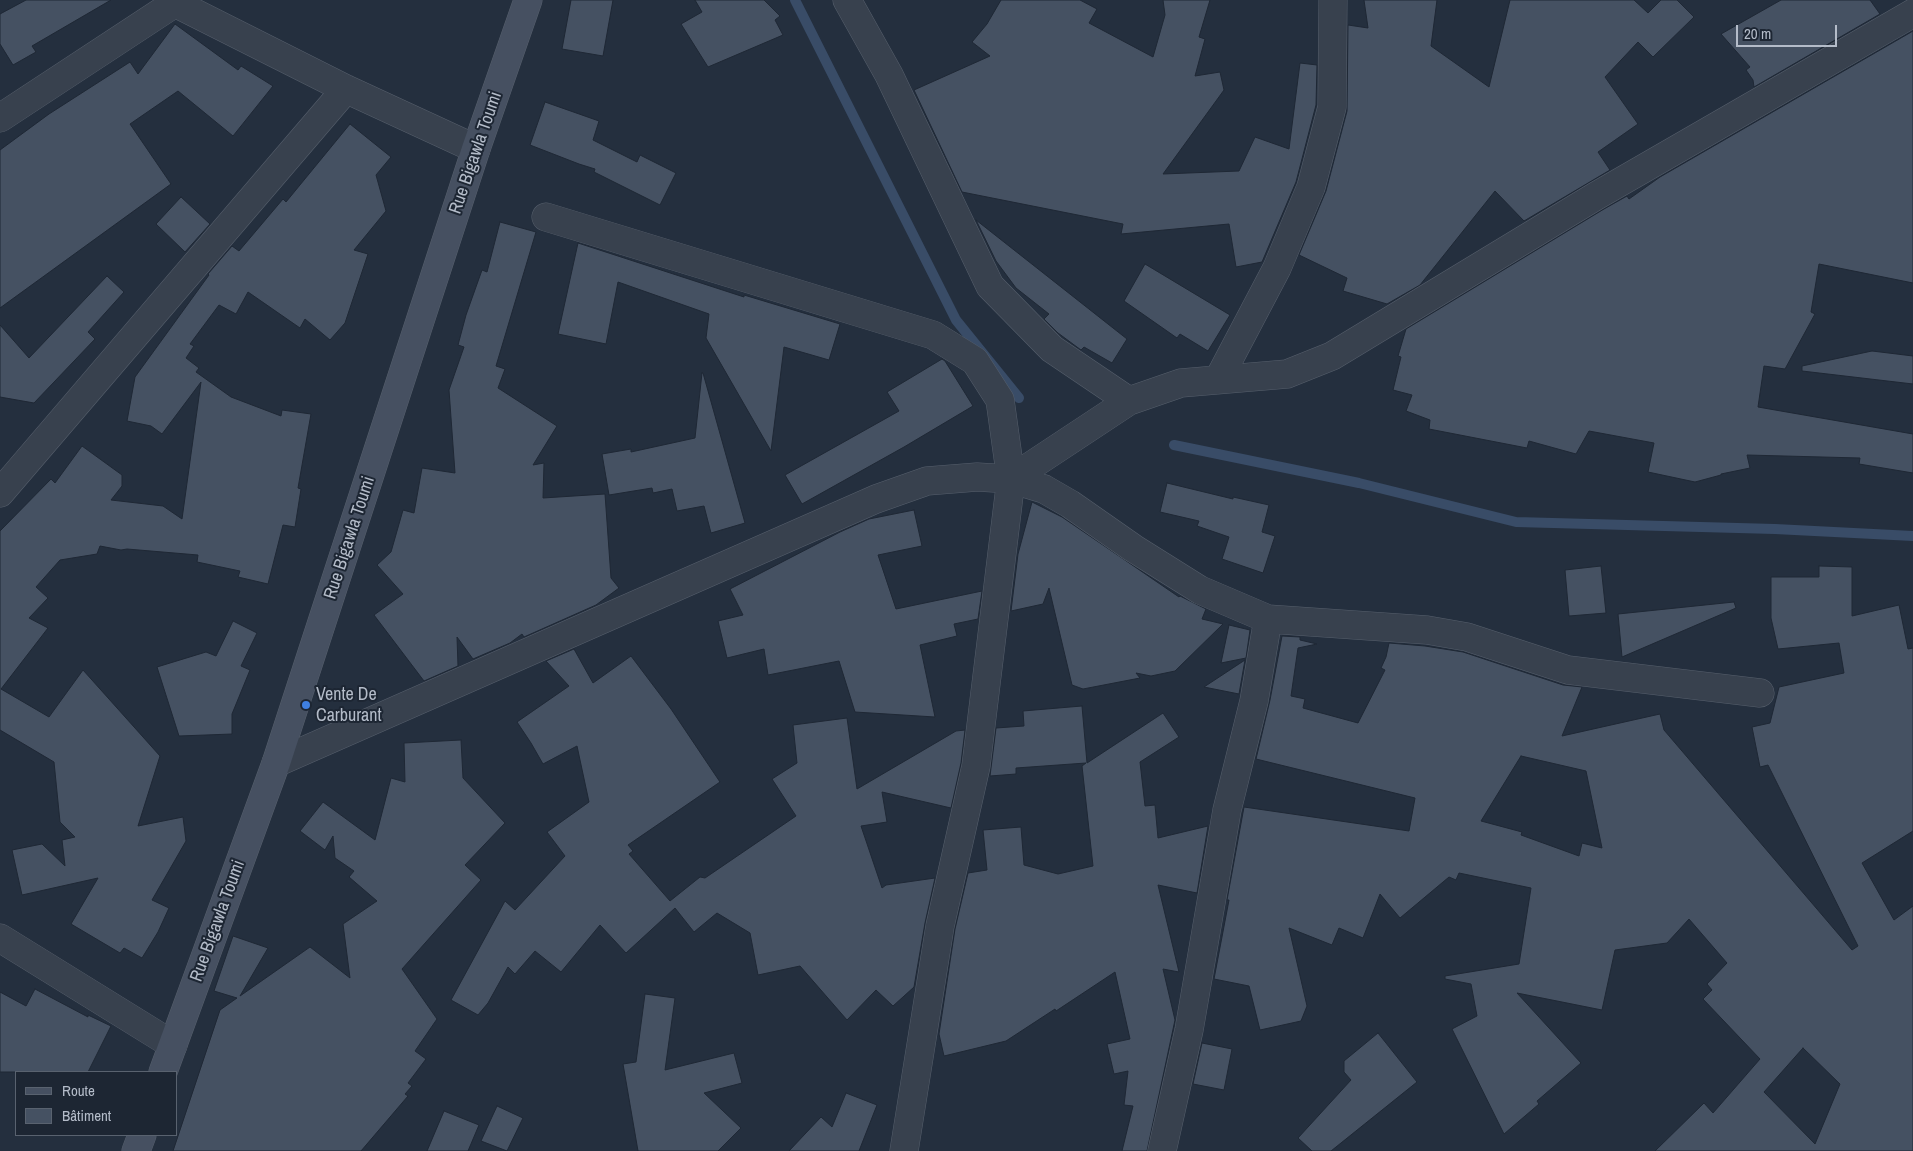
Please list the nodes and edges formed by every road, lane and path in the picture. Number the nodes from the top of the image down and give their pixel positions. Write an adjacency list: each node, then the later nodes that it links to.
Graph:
1 (528, 0): 8 (street, Rue Bigawla Toumi)
2 (847, 0): 11 (street)
3 (1333, 0): 10 (street)
4 (174, 1): 6 (street); 7 (street)
5 (1913, 12): 10 (street)
6 (346, 89): 8 (street); 13 (street)
7 (0, 118)
8 (476, 149): 16 (street, Rue Bigawla Toumi)
9 (546, 217): 12 (street)
10 (1218, 380): 11 (street)
11 (1129, 401): 12 (street)
12 (1011, 479): 14 (street); 16 (street); 22 (street)
13 (0, 494)
14 (1268, 619): 15 (street); 23 (street)
15 (1760, 693)
16 (276, 763): 18 (street, Rue Bigawla Toumi)
17 (0, 938): 18 (street)
18 (173, 1045): 19 (street, Rue Bigawla Toumi)
19 (163, 1071)
20 (142, 1136): 21 (street)
21 (136, 1151)
22 (904, 1151)
23 (1162, 1151)

